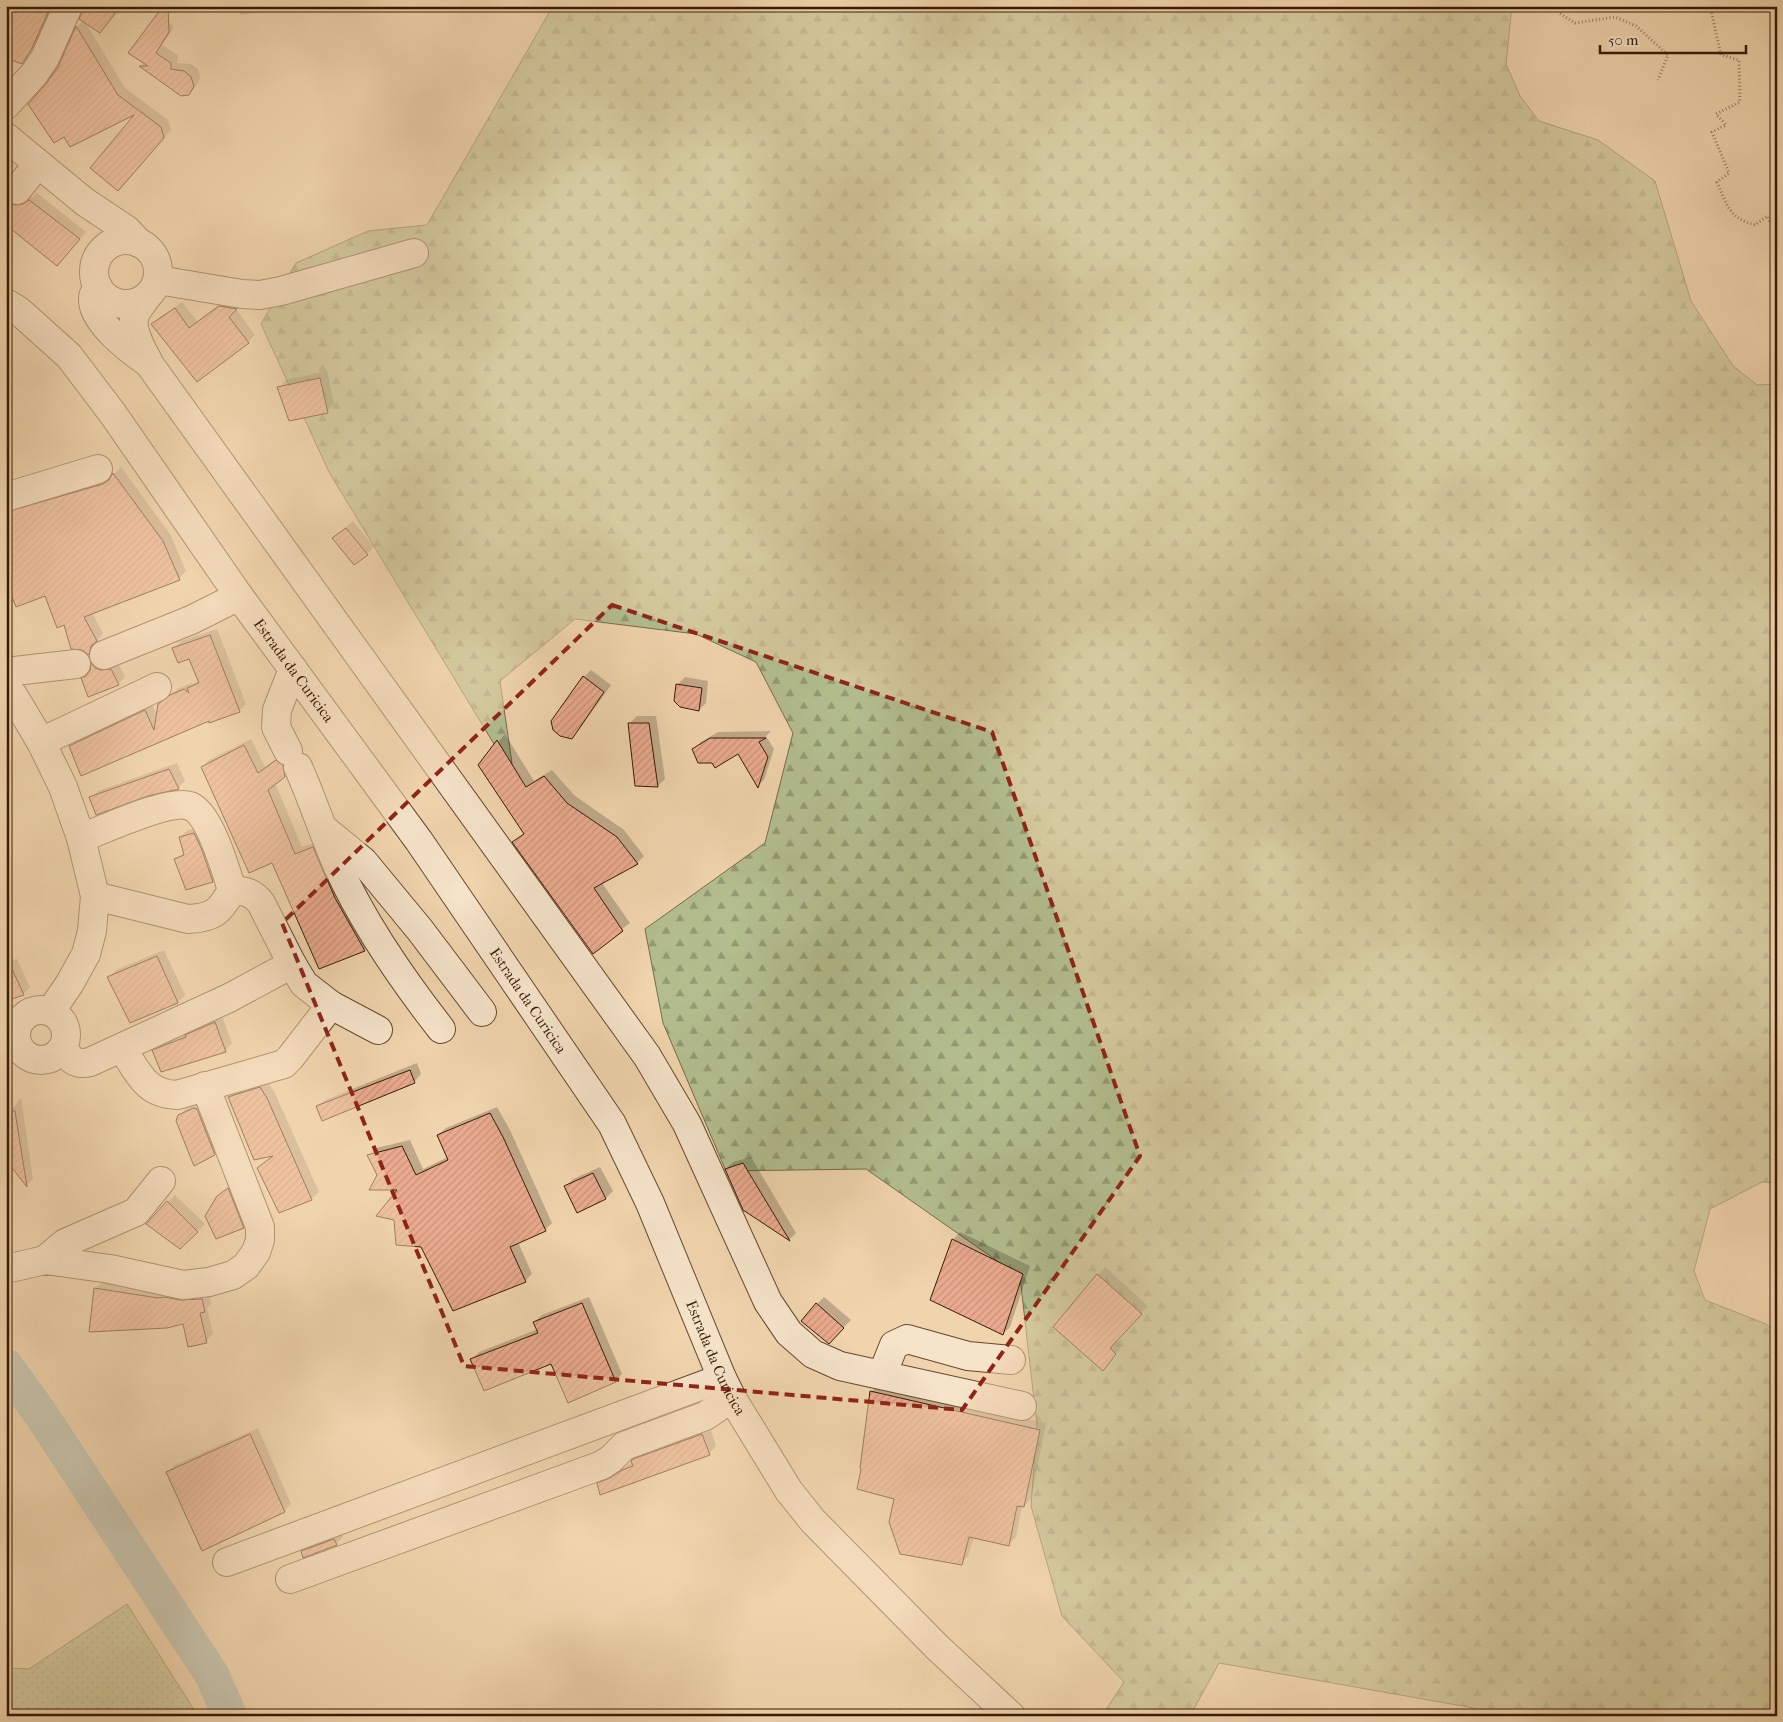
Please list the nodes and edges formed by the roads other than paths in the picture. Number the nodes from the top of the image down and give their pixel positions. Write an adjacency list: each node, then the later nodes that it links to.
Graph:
1 (68, 6): 2 (street)
2 (6, 105)
3 (17, 146): 4 (street); 5 (street)
4 (12, 184)
5 (86, 202): 6 (street); 8 (street)
6 (139, 243): 8 (street); 10 (street)
7 (414, 253): 10 (street)
8 (100, 255): 9 (street)
9 (98, 287): 10 (street); 12 (street)
10 (152, 289): 12 (street)
11 (6, 303): 15 (street, Estrada da Curicica)
12 (150, 365): 39 (street)
13 (98, 469): 14 (street)
14 (6, 497)
15 (239, 596): 16 (street); 18 (street, Estrada da Curicica)
16 (104, 655)
17 (76, 664): 19 (street)
18 (293, 669): 22 (street); 40 (street, Estrada da Curicica)
19 (8, 686): 21 (street)
20 (157, 687): 21 (street)
21 (41, 742): 23 (street)
22 (323, 828): 29 (street); 30 (street)
23 (81, 838): 24 (street); 25 (street)
24 (232, 890): 25 (street); 26 (street)
25 (96, 896): 28 (street)
26 (292, 964): 27 (street); 32 (street)
27 (331, 1005): 31 (street); 34 (street)
28 (51, 1011): 33 (street); 33 (street)
29 (482, 1012)
30 (441, 1029)
31 (378, 1030)
32 (122, 1048): 33 (street); 34 (street)
33 (64, 1049)
34 (205, 1086): 36 (street)
35 (161, 1182): 36 (street)
36 (45, 1260): 37 (street)
37 (6, 1269)
38 (1011, 1360): 39 (street)
39 (882, 1375): 41 (street)
40 (727, 1388): 42 (street); 43 (street); 44 (street, Estrada da Curicica)
41 (1022, 1406)
42 (227, 1562)
43 (290, 1579)
44 (1012, 1716)

